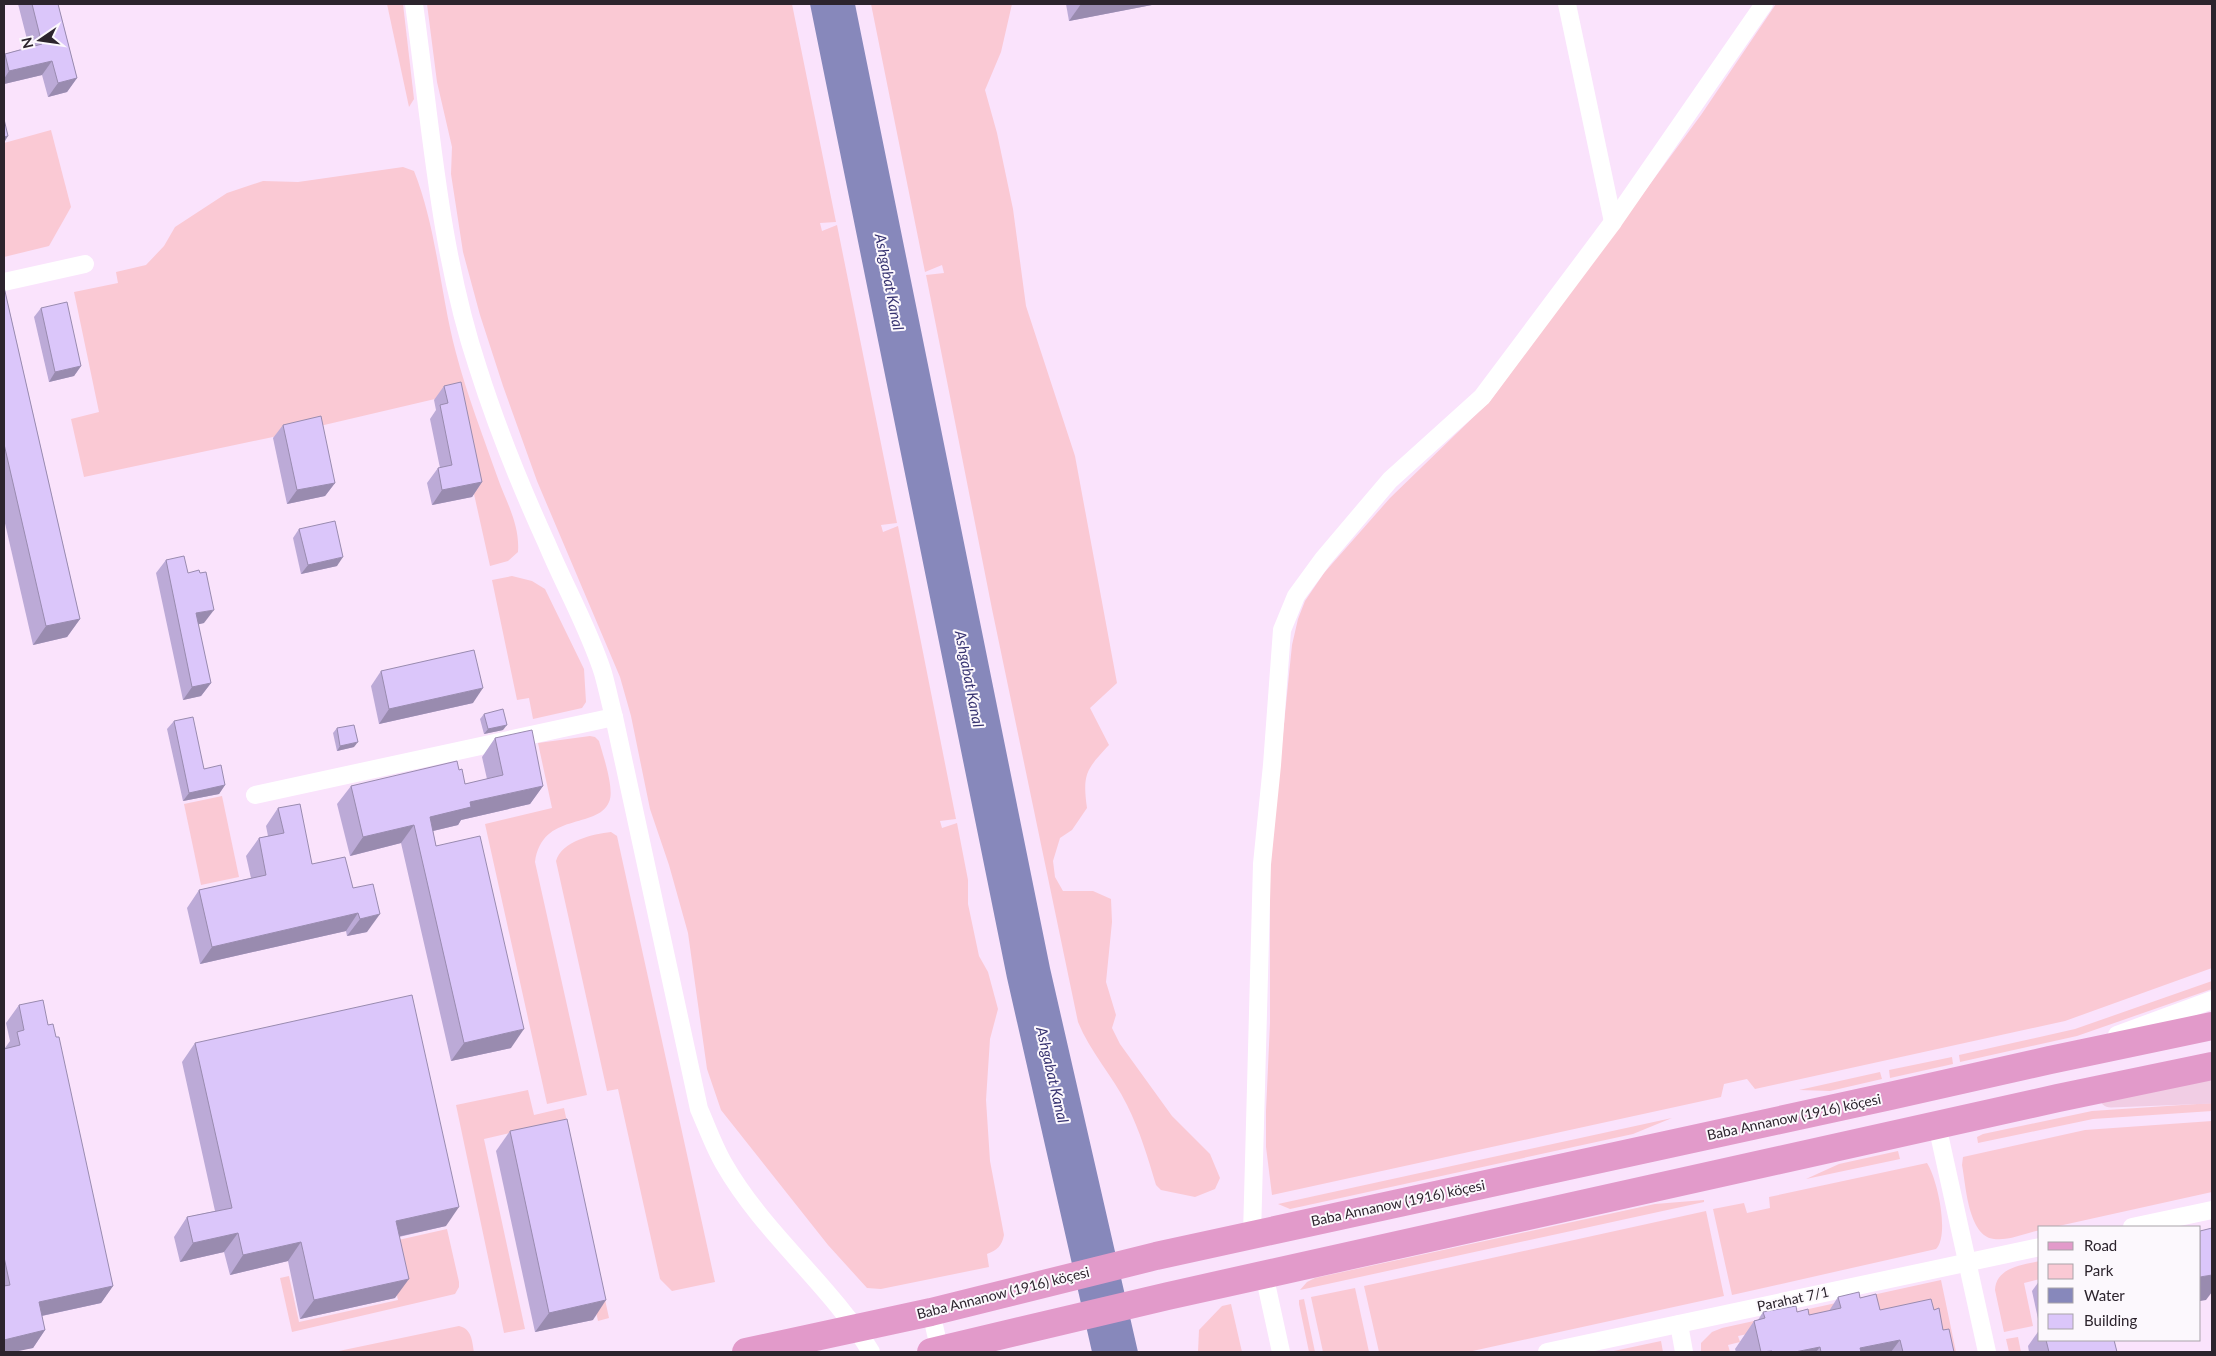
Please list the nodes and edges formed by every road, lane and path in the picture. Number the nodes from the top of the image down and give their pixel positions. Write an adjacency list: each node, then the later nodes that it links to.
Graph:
1 (414, 4): 7 (street)
2 (1567, 4): 4 (street)
3 (1764, 4): 4 (street)
4 (1613, 222): 18 (street)
5 (85, 264): 6 (street)
6 (4, 282)
7 (614, 717): 8 (street); 24 (street)
8 (255, 795)
9 (2212, 1000): 11 (street, Baba Annanow (1916) köçesi)
10 (2212, 1026): 11 (main road, Baba Annanow (1916) köçesi)
11 (2050, 1060): 18 (main road, Baba Annanow (1916) köçesi)
12 (2212, 1066): 14 (main road)
13 (2212, 1091): 14 (street)
14 (2058, 1098): 15 (main road)
15 (1937, 1125): 20 (street); 21 (main road)
16 (2212, 1210): 17 (street)
17 (2137, 1226)
18 (1252, 1235): 22 (main road, Baba Annanow (1916) köçesi)
19 (2038, 1247): 20 (street, Parahat 7/1)
20 (1968, 1262): 23 (street, Parahat 7/1); 31 (street)
21 (1264, 1274): 27 (main road); 28 (street)
22 (930, 1312): 24 (main road, Baba Annanow (1916) köçesi); 27 (street)
23 (1679, 1324): 29 (street, Parahat 7/1); 30 (street)
24 (856, 1328): 25 (main road, Baba Annanow (1916) köçesi); 26 (street)
25 (746, 1352)
26 (871, 1352)
27 (937, 1352)
28 (1281, 1352)
29 (1547, 1352)
30 (1684, 1352)
31 (1987, 1352)

